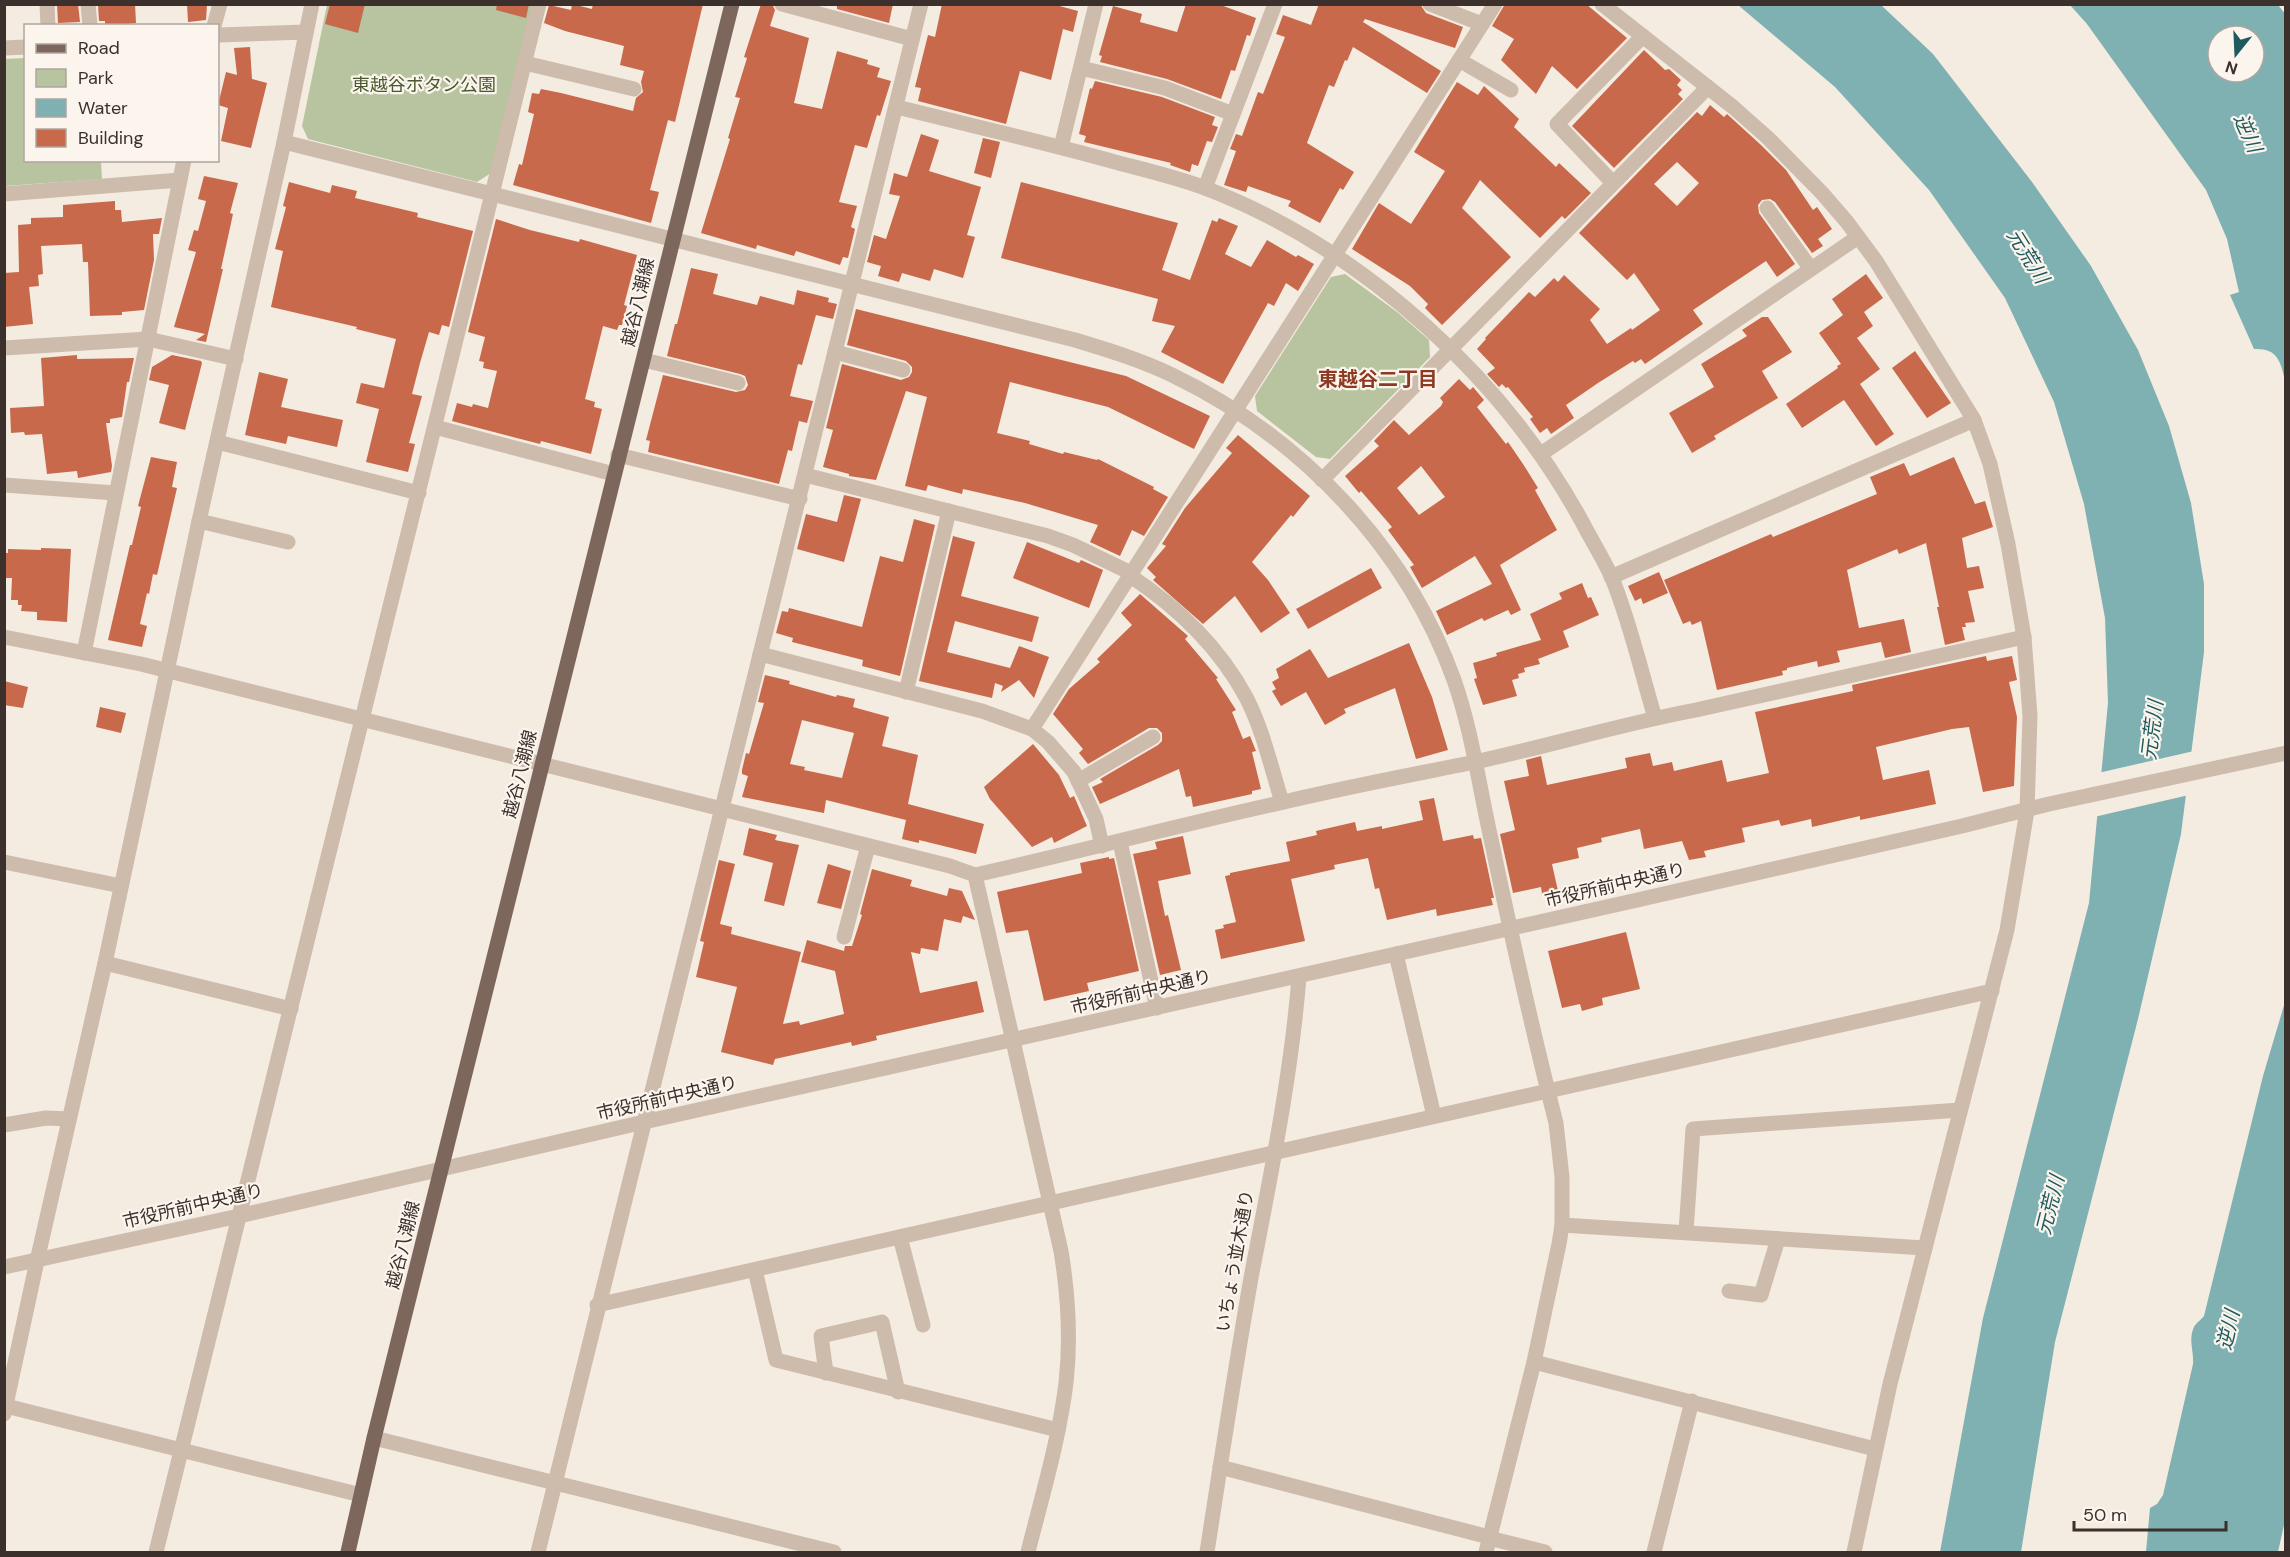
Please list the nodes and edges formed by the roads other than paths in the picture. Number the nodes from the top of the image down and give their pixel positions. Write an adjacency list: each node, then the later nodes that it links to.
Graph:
1 (47, 4): 14 (street)
2 (88, 4): 15 (street)
3 (220, 4): 16 (street)
4 (312, 4): 18 (street)
5 (539, 4): 25 (street)
6 (732, 4): 42 (main road, 越谷八潮線)
7 (782, 4): 21 (street)
8 (921, 4): 21 (street)
9 (1096, 4): 26 (street)
10 (1275, 4): 31 (street)
11 (1430, 4): 17 (street)
12 (1495, 4): 17 (street)
13 (1602, 4): 20 (street)
14 (48, 24)
15 (90, 24)
16 (215, 24)
17 (1482, 24): 24 (street)
18 (306, 32): 19 (street); 32 (street)
19 (219, 35)
20 (1643, 36): 27 (street); 36 (street)
21 (912, 39): 30 (street)
22 (24, 47): 23 (street)
23 (4, 48)
24 (1459, 60): 29 (street); 43 (street)
25 (525, 63): 28 (street); 39 (street)
26 (1081, 68): 31 (street); 33 (street)
27 (1708, 87): 36 (street); 41 (street)
28 (634, 89)
29 (1511, 90)
30 (897, 107): 33 (street); 45 (street)
31 (1233, 114): 37 (street)
32 (284, 142): 39 (street); 50 (street)
33 (1061, 147): 37 (street)
34 (184, 162): 35 (street)
35 (180, 180): 38 (street); 46 (street)
36 (1613, 183): 48 (street)
37 (1205, 188): 43 (street)
38 (4, 194)
39 (492, 195): 42 (street); 56 (street)
40 (1767, 208): 44 (street)
41 (1858, 237): 44 (street); 55 (street)
42 (673, 240): 45 (street); 51 (main road, 越谷八潮線)
43 (1334, 255): 48 (street); 54 (street)
44 (1810, 269): 58 (street)
45 (851, 284): 49 (street); 54 (street)
46 (148, 339): 47 (street); 50 (street); 64 (street)
47 (4, 348)
48 (1451, 349): 58 (street); 62 (street)
49 (836, 352): 52 (street); 61 (street)
50 (236, 359): 57 (street)
51 (644, 360): 53 (street); 59 (main road, 越谷八潮線)
52 (903, 370)
53 (738, 383)
54 (1234, 410): 62 (street); 70 (street)
55 (1974, 420): 71 (street); 72 (street)
56 (435, 428): 60 (street); 65 (street)
57 (217, 442): 65 (street); 68 (street)
58 (1541, 454): 71 (street)
59 (618, 455): 60 (main road, 越谷八潮線); 66 (street)
60 (614, 474): 84 (main road, 越谷八潮線)
61 (805, 475): 66 (street); 67 (street)
62 (1322, 480): 83 (street)
63 (4, 485): 64 (street)
64 (116, 493): 74 (street)
65 (419, 493): 79 (street)
66 (800, 499): 75 (street)
67 (949, 511): 70 (street); 77 (street)
68 (199, 521): 69 (street); 76 (street)
69 (288, 542)
70 (1130, 574): 80 (street); 86 (street)
71 (1611, 577): 78 (street)
72 (2024, 637): 78 (street); 88 (street)
73 (4, 638): 74 (street)
74 (84, 653): 76 (street)
75 (760, 654): 77 (street); 87 (street)
76 (168, 670): 79 (street); 94 (street)
77 (906, 692): 80 (street)
78 (1655, 718): 83 (street)
79 (364, 719): 84 (street); 102 (street)
80 (1032, 729): 85 (street)
81 (1153, 737): 85 (street)
82 (2286, 753): 88 (street, 市役所前中央通り)
83 (1474, 762): 86 (street); 95 (street)
84 (542, 765): 87 (street); 111 (main road, 越谷八潮線)
85 (1078, 782): 91 (street)
86 (1282, 802): 89 (street)
87 (721, 810): 90 (street); 108 (street)
88 (2027, 811): 95 (street, 市役所前中央通り); 100 (street)
89 (1120, 842): 91 (street); 101 (street)
90 (868, 846): 93 (street); 96 (street)
91 (1102, 846): 93 (street)
92 (4, 862): 94 (street)
93 (975, 875): 103 (street)
94 (121, 886): 98 (street)
95 (1510, 928): 97 (street, 市役所前中央通り); 104 (street)
96 (844, 937)
97 (1396, 954): 99 (street, 市役所前中央通り); 106 (street)
98 (105, 963): 102 (street); 107 (street)
99 (1299, 977): 101 (street, 市役所前中央通り); 110 (street, いちょう並木通り)
100 (1992, 992): 104 (street); 105 (street)
101 (1157, 1008): 103 (street, 市役所前中央通り)
102 (291, 1009): 113 (street)
103 (1014, 1040): 108 (street, 市役所前中央通り); 112 (street)
104 (1548, 1091): 106 (street); 114 (street)
105 (1960, 1110): 115 (street); 118 (street)
106 (1434, 1116): 110 (street)
107 (69, 1119): 109 (street); 119 (street)
108 (644, 1122): 111 (street, 市役所前中央通り); 123 (street)
109 (4, 1125)
110 (1274, 1152): 112 (street); 134 (street, いちょう並木通り)
111 (442, 1170): 113 (street, 市役所前中央通り); 131 (main road, 越谷八潮線)
112 (1050, 1203): 116 (street); 130 (street)
113 (239, 1216): 119 (street, 市役所前中央通り); 132 (street)
114 (1562, 1225): 115 (street); 125 (street)
115 (1686, 1232): 117 (street)
116 (900, 1237): 121 (street); 124 (street)
117 (1779, 1239): 118 (street); 122 (street)
118 (1925, 1248): 133 (street)
119 (36, 1261): 120 (street, 市役所前中央通り); 129 (street)
120 (4, 1267)
121 (754, 1270): 123 (street); 126 (street)
122 (1729, 1291)
123 (597, 1305): 135 (street)
124 (923, 1325)
125 (1534, 1362): 128 (street); 137 (street)
126 (826, 1373): 127 (street); 127 (street)
127 (898, 1392): 130 (street)
128 (1692, 1401): 133 (street); 145 (street)
129 (5, 1410): 132 (street)
130 (1058, 1430): 142 (street)
131 (374, 1438): 135 (street); 136 (main road, 越谷八潮線)
132 (180, 1449): 136 (street); 138 (street)
133 (1875, 1449): 146 (street)
134 (1220, 1467): 137 (street); 143 (street, いちょう並木通り)
135 (555, 1483): 140 (street); 141 (street)
136 (361, 1495): 139 (main road, 越谷八潮線)
137 (1488, 1543): 144 (street)
138 (156, 1552)
139 (348, 1552)
140 (538, 1552)
141 (834, 1552)
142 (1028, 1552)
143 (1207, 1552)
144 (1545, 1552)
145 (1654, 1552)
146 (1854, 1552)

